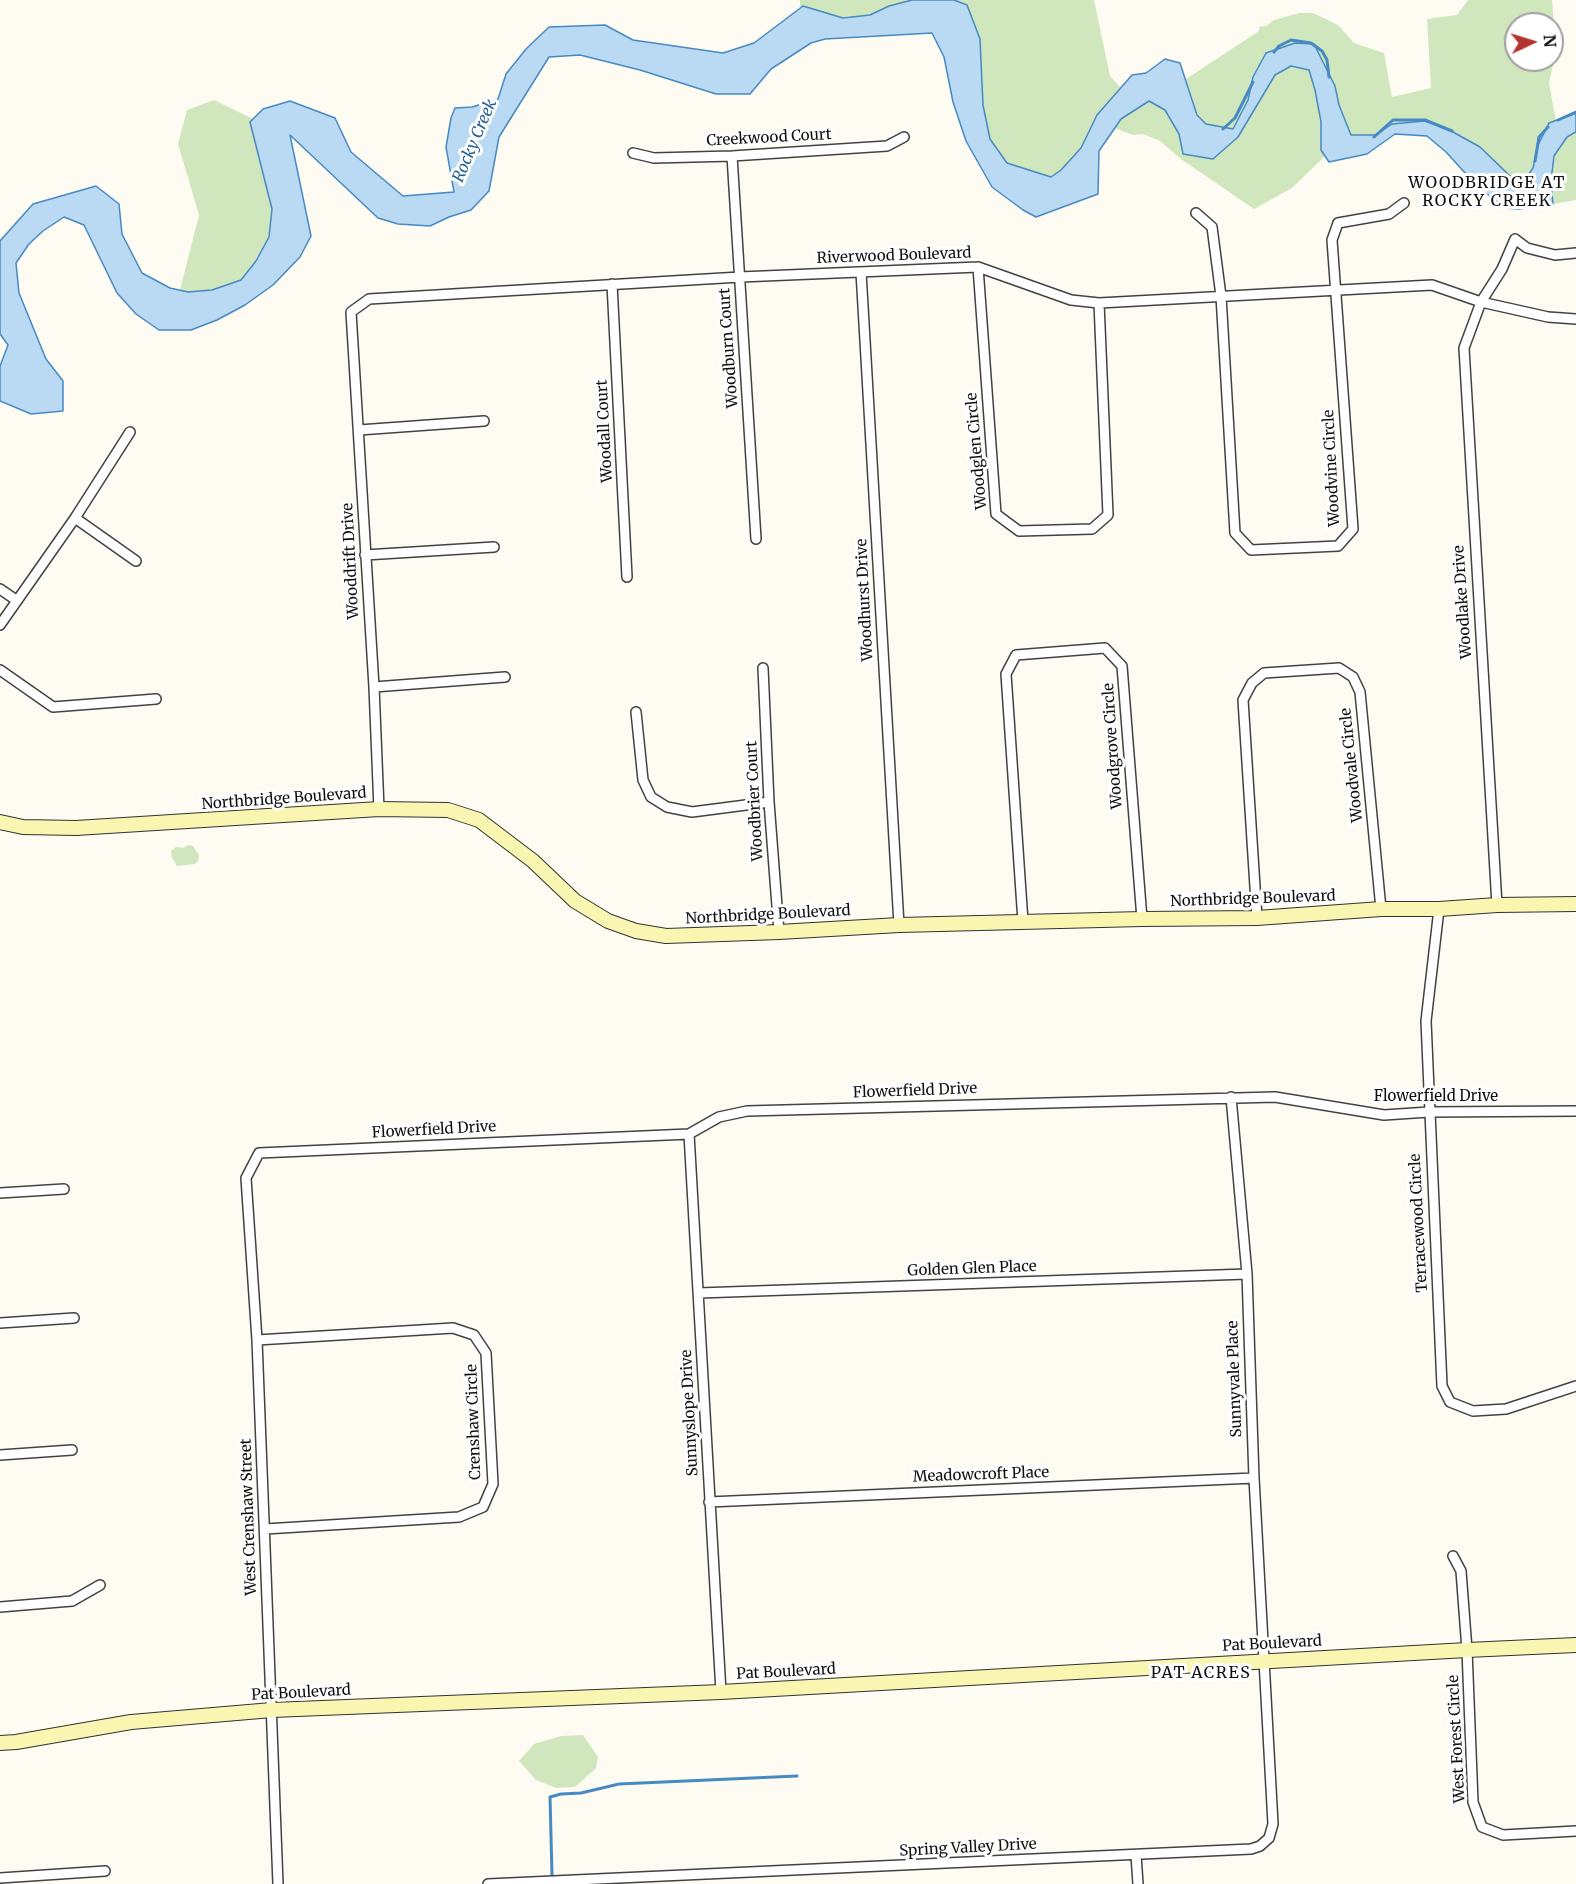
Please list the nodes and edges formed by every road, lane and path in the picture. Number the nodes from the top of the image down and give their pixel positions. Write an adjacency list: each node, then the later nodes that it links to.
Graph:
1 (904, 137): 3 (street, Creekwood Court)
2 (633, 153): 3 (street, Creekwood Court)
3 (732, 156): 9 (street, Woodburn Court)
4 (1404, 203): 11 (street)
5 (1196, 213): 12 (street)
6 (1576, 253): 13 (street, Woodlake Drive)
7 (978, 267): 8 (street, Riverwood Boulevard); 14 (street, Riverwood Boulevard); 14 (street, Woodglen Circle)
8 (861, 272): 9 (street, Riverwood Boulevard); 45 (street, Woodhurst Drive)
9 (740, 277): 10 (street, Riverwood Boulevard); 21 (street, Woodburn Court)
10 (612, 284): 15 (street, Riverwood Boulevard); 25 (street, Woodall Court)
11 (1336, 290): 12 (street, Riverwood Boulevard); 12 (street, Woodvine Circle); 13 (street, Riverwood Boulevard)
12 (1221, 296): 14 (street, Riverwood Boulevard)
13 (1481, 302): 16 (street, Riverwood Boulevard); 38 (street, Woodlake Drive)
14 (1099, 303)
15 (351, 312): 18 (street, Wooddrift Drive)
16 (1576, 319)
17 (484, 421): 18 (street)
18 (359, 430): 23 (street, Wooddrift Drive)
19 (130, 432): 20 (street)
20 (75, 518): 24 (street); 27 (street)
21 (756, 539)
22 (494, 548): 23 (street)
23 (365, 555): 32 (street, Wooddrift Drive)
24 (136, 561)
25 (627, 577)
26 (0, 589): 27 (street)
27 (16, 600): 28 (street)
28 (0, 625)
29 (763, 668): 35 (street, Woodbrier Court)
30 (0, 670): 33 (street)
31 (505, 677): 32 (street)
32 (374, 687): 36 (street, Wooddrift Drive)
33 (156, 699)
34 (636, 712): 35 (street)
35 (769, 802): 46 (street, Woodbrier Court)
36 (379, 809): 37 (street, Northbridge Boulevard); 46 (street, Northbridge Boulevard)
37 (0, 822)
38 (1497, 904): 39 (street, Northbridge Boulevard); 41 (street, Northbridge Boulevard)
39 (1576, 904)
40 (1381, 909): 41 (street, Northbridge Boulevard); 42 (street, Northbridge Boulevard); 42 (street, Woodvale Circle)
41 (1439, 909): 49 (street, Terracewood Circle)
42 (1257, 918): 43 (street, Northbridge Boulevard)
43 (1142, 919): 44 (street, Northbridge Boulevard); 44 (street, Woodgrove Circle)
44 (1023, 922): 45 (street, Northbridge Boulevard)
45 (899, 925): 46 (street, Northbridge Boulevard)
46 (778, 932)
47 (1231, 1097): 49 (street, Flowerfield Drive); 50 (street, Flowerfield Drive); 54 (street, Sunnyvale Place)
48 (1576, 1111): 49 (street, Flowerfield Drive)
49 (1429, 1112): 59 (street, Terracewood Circle)
50 (689, 1134): 51 (street, Flowerfield Drive); 55 (street, Sunnyslope Drive)
51 (259, 1153): 58 (street, West Crenshaw Street)
52 (63, 1189): 53 (street)
53 (0, 1193)
54 (1247, 1274): 55 (street, Golden Glen Place); 62 (street, Sunnyvale Place)
55 (699, 1293): 63 (street, Sunnyslope Drive)
56 (74, 1318): 57 (street)
57 (0, 1323)
58 (257, 1340): 64 (street, West Crenshaw Street); 64 (street, Crenshaw Circle)
59 (1576, 1386)
60 (72, 1450): 61 (street)
61 (0, 1455)
62 (1254, 1478): 63 (street, Meadowcroft Place); 70 (street, Sunnyvale Place)
63 (709, 1502): 71 (street, Sunnyslope Drive)
64 (265, 1529): 72 (street, West Crenshaw Street)
65 (1453, 1556): 69 (street, West Forest Circle)
66 (100, 1585): 67 (street)
67 (0, 1607)
68 (1576, 1645): 69 (street, Pat Boulevard)
69 (1467, 1650): 70 (street, Pat Boulevard); 74 (street, West Forest Circle)
70 (1264, 1661): 71 (street, Pat Boulevard); 75 (street, Spring Valley Drive)
71 (720, 1692): 72 (street, Pat Boulevard)
72 (272, 1710): 73 (street, Pat Boulevard); 78 (street, West Crenshaw Street)
73 (0, 1743)
74 (1576, 1831)
75 (1136, 1856): 79 (street, Spring Valley Drive); 80 (street)
76 (105, 1871): 77 (street)
77 (0, 1878)
78 (278, 1884)
79 (488, 1884)
80 (1138, 1884)

